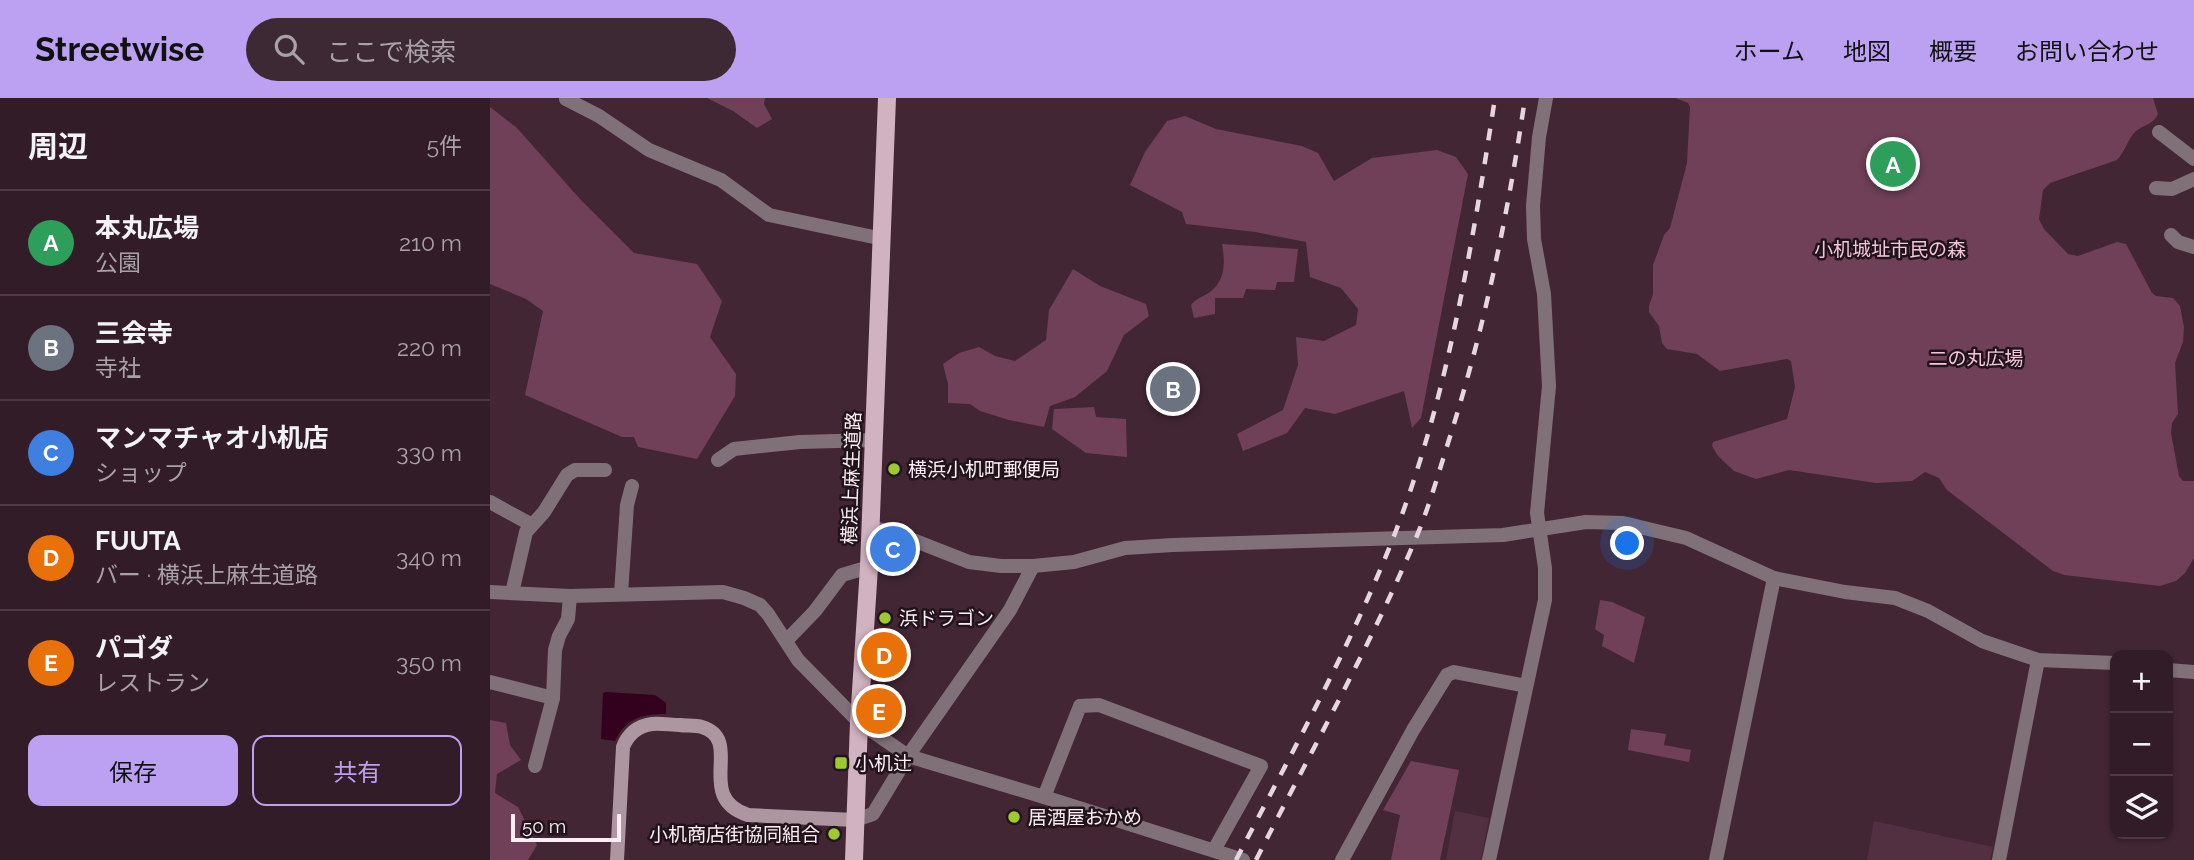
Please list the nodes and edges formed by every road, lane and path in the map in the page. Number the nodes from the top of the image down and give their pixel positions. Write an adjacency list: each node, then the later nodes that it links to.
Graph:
1 (887, 98): 9 (main road, 横浜上麻生道路)
2 (1546, 98): 18 (street)
3 (566, 99): 9 (street)
4 (2159, 132): 5 (street)
5 (2194, 159)
6 (2194, 179): 7 (street)
7 (2156, 188)
8 (2171, 235): 10 (street)
9 (883, 239): 11 (main road, 横浜上麻生道路)
10 (2194, 247)
11 (874, 440): 12 (street); 17 (main road, 横浜上麻生道路)
12 (719, 460)
13 (605, 470): 16 (street)
14 (632, 486): 24 (street)
15 (490, 502): 16 (street)
16 (532, 525): 23 (street)
17 (870, 527): 19 (street); 20 (main road, 横浜上麻生道路)
18 (1538, 528): 19 (street); 21 (street); 32 (street)
19 (1033, 566): 35 (street)
20 (869, 567): 26 (street); 34 (main road, 横浜上麻生道路)
21 (1774, 578): 28 (street); 45 (street)
22 (490, 592): 23 (street)
23 (512, 593): 25 (street)
24 (621, 594): 25 (street); 26 (street)
25 (570, 596): 33 (street)
26 (786, 641): 34 (street)
27 (2194, 659): 30 (street)
28 (2038, 660): 29 (street); 46 (street)
29 (2110, 663)
30 (2189, 671)
31 (490, 682): 33 (street)
32 (1526, 686): 43 (street); 44 (street)
33 (553, 698): 36 (street)
34 (859, 722): 35 (street); 38 (main road, 横浜上麻生道路)
35 (908, 756): 37 (street); 38 (street)
36 (535, 766)
37 (1044, 797): 39 (street); 39 (street)
38 (855, 820): 40 (street); 41 (main road, 横浜上麻生道路)
39 (1214, 850): 42 (street)
40 (617, 860)
41 (854, 860)
42 (1243, 860)
43 (1342, 860)
44 (1489, 860)
45 (1716, 860)
46 (1999, 860)

